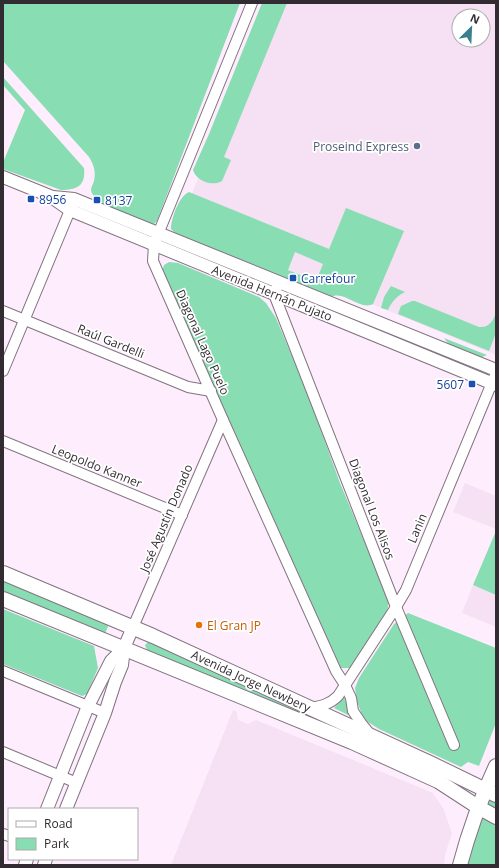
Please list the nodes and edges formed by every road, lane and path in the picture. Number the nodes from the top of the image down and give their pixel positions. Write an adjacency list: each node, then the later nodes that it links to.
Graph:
1 (252, 3): 4 (street, Diagonal Lago Puelo)
2 (3, 178): 3 (street, Avenida Hernán Pujato)
3 (72, 205): 4 (street, Avenida Hernán Pujato); 8 (street)
4 (156, 239): 5 (street, Avenida Hernán Pujato); 6 (street, Avenida Hernán Pujato); 11 (street, Diagonal Lago Puelo)
5 (279, 282): 6 (street); 10 (street, Avenida Hernán Pujato)
6 (274, 294): 10 (street, Avenida Hernán Pujato); 17 (street, Diagonal Los Alisos)
7 (3, 311): 8 (street, Raúl Gardelli)
8 (24, 320): 9 (street); 11 (street, Raúl Gardelli)
9 (3, 371)
10 (495, 378): 17 (street, Lanin)
11 (210, 391): 12 (street, Diagonal Lago Puelo)
12 (223, 420): 14 (street, José Agustín Donado); 21 (street, Diagonal Lago Puelo)
13 (3, 441): 14 (street, Leopoldo Kanner)
14 (182, 515): 18 (street, José Agustín Donado)
15 (3, 573): 18 (main road, Avenida Jorge Newbery)
16 (3, 598): 19 (main road, Avenida Jorge Newbery)
17 (396, 608): 21 (street, Lanin); 26 (street, Diagonal Los Alisos)
18 (133, 627): 19 (street); 23 (main road, Avenida Jorge Newbery)
19 (124, 648): 22 (street); 24 (street); 32 (main road, Avenida Jorge Newbery)
20 (3, 672): 22 (street)
21 (346, 685): 23 (street); 25 (street, Diagonal Lago Puelo)
22 (88, 706): 24 (street); 29 (street)
23 (310, 708): 25 (main road, Avenida Jorge Newbery)
24 (105, 713): 30 (street)
25 (372, 736): 31 (main road, Avenida Jorge Newbery)
26 (454, 745)
27 (3, 752): 29 (street)
28 (496, 766): 31 (main road)
29 (60, 776): 30 (street); 33 (street)
30 (77, 783): 34 (street)
31 (490, 793): 32 (main road)
32 (478, 807): 35 (main road, Avenida Jorge Newbery); 36 (main road)
33 (47, 808)
34 (66, 808)
35 (496, 817)
36 (460, 865)

